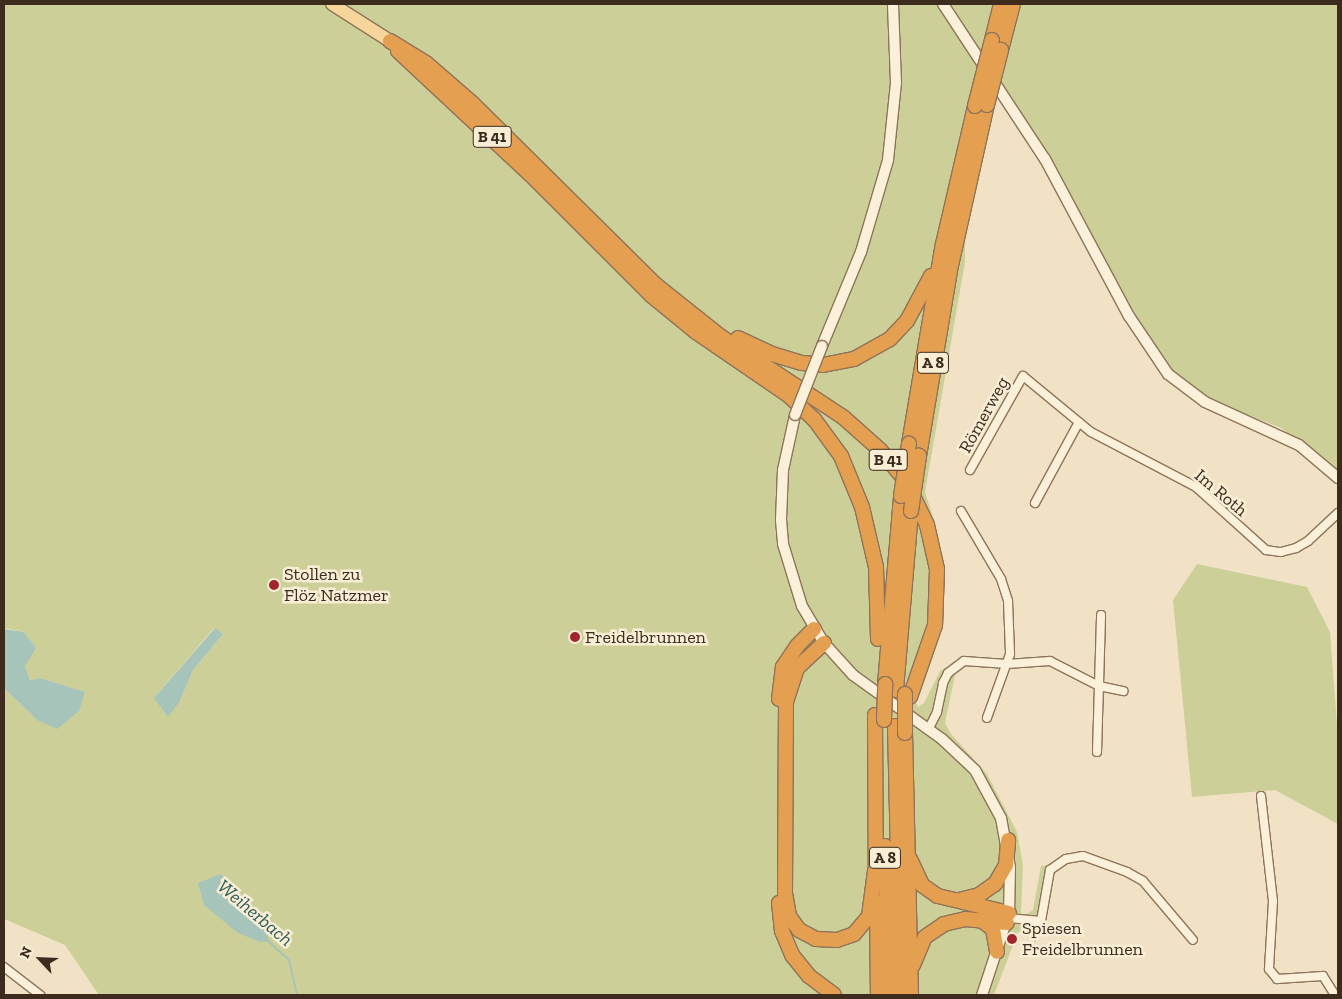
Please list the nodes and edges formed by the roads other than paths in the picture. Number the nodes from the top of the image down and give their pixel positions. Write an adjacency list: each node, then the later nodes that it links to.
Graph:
1 (332, 4): 6 (main road, B 41)
2 (893, 4): 20 (street, bridge)
3 (943, 4): 14 (street)
4 (1002, 4): 7 (highway, A 8)
5 (1013, 4): 7 (highway, A 8)
6 (390, 41): 10 (highway, B 41); 21 (highway, B 41)
7 (996, 45): 8 (highway, A 8, bridge)
8 (981, 105): 9 (highway, A 8); 25 (highway, A 8, bridge)
9 (943, 244): 10 (highway); 18 (highway, A 8, bridge)
10 (684, 309): 25 (highway, B 41)
11 (1023, 376): 12 (street, Im Roth); 13 (street, Römerweg)
12 (1079, 422): 15 (street); 17 (street, Im Roth)
13 (970, 470)
14 (1338, 478)
15 (1034, 503)
16 (961, 511): 23 (street)
17 (1338, 514)
18 (898, 519): 21 (highway); 25 (highway, A 8)
19 (1100, 615): 24 (street)
20 (814, 629): 22 (street); 43 (highway)
21 (878, 639): 25 (highway)
22 (824, 643): 29 (street); 34 (highway)
23 (1007, 664): 24 (street); 27 (street); 29 (street)
24 (1099, 686): 26 (street); 30 (street)
25 (895, 689): 28 (highway, A 8, bridge); 28 (highway, bridge)
26 (1123, 691)
27 (987, 718)
28 (890, 724): 32 (highway); 34 (highway); 45 (highway, A 8); 46 (highway, A 8)
29 (928, 730): 33 (street)
30 (1096, 752)
31 (1261, 796): 49 (street)
32 (906, 824): 35 (highway); 41 (highway)
33 (1008, 840): 35 (highway); 36 (street)
34 (876, 871): 44 (highway)
35 (952, 900): 36 (highway)
36 (1008, 918): 37 (highway); 38 (street); 39 (street)
37 (981, 920): 39 (highway); 41 (highway)
38 (1193, 940)
39 (997, 952): 48 (street)
40 (4, 967): 42 (street)
41 (910, 976): 47 (highway)
42 (40, 995)
43 (834, 995)
44 (878, 995)
45 (889, 995)
46 (901, 995)
47 (911, 995)
48 (982, 995)
49 (1336, 995)

